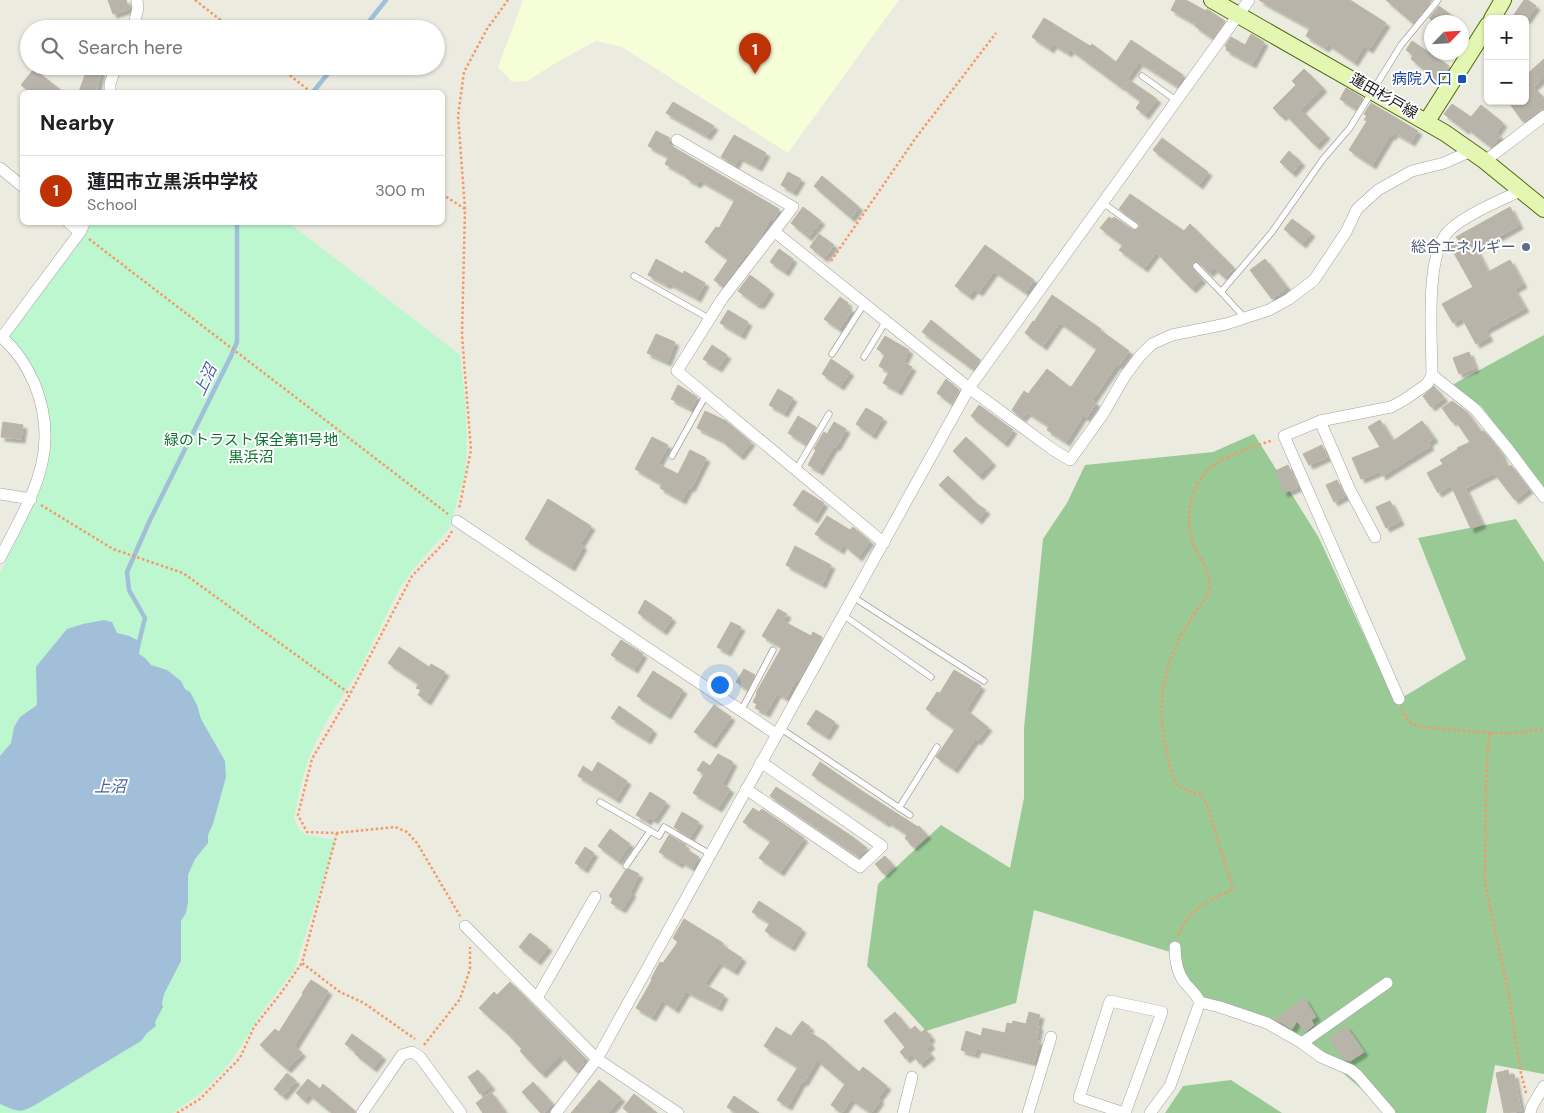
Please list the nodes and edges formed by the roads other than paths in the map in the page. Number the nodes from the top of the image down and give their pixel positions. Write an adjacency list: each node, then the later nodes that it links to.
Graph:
1 (137, 0): 8 (street)
2 (1212, 0): 6 (main road, 蓮田杉戸線)
3 (1249, 0): 6 (street)
4 (1438, 0): 13 (lane)
5 (1503, 0): 7 (main road)
6 (1240, 15): 13 (main road, 蓮田杉戸線); 14 (street)
7 (1494, 15)
8 (135, 20)
9 (1484, 31): 16 (main road)
10 (113, 75): 12 (street)
11 (1142, 76): 14 (lane)
12 (110, 90)
13 (1373, 90): 16 (main road, 蓮田杉戸線); 30 (lane)
14 (1177, 101): 23 (street)
15 (1544, 116): 19 (street)
16 (1427, 121): 18 (main road, 蓮田杉戸線)
17 (677, 140): 27 (street)
18 (1471, 151): 19 (main road, 蓮田杉戸線); 32 (street)
19 (1485, 161): 22 (main road, 蓮田杉戸線)
20 (0, 168): 21 (street)
21 (20, 184)
22 (1522, 190): 24 (main road, 蓮田杉戸線); 38 (street)
23 (1103, 203): 25 (lane); 39 (street)
24 (1544, 209)
25 (1134, 226)
26 (82, 227): 35 (street)
27 (775, 232): 31 (street); 33 (street)
28 (1196, 266): 30 (lane)
29 (634, 276): 33 (lane)
30 (1221, 292): 32 (lane)
31 (864, 304): 34 (street); 36 (lane)
32 (1244, 317): 39 (street)
33 (710, 319): 40 (street)
34 (886, 321): 37 (lane); 39 (street)
35 (1, 336): 47 (street)
36 (832, 354)
37 (864, 357)
38 (1432, 375): 42 (street); 46 (street)
39 (969, 388): 50 (street)
40 (706, 394): 43 (lane); 44 (street)
41 (829, 414): 44 (lane)
42 (1320, 421): 49 (street); 57 (street)
43 (672, 456)
44 (796, 470): 50 (street)
45 (0, 494): 47 (street)
46 (1544, 497)
47 (31, 499): 51 (street)
48 (457, 520): 58 (street)
49 (1376, 537)
50 (884, 543): 52 (street)
51 (0, 558)
52 (854, 597): 53 (street); 56 (lane)
53 (843, 615): 55 (lane); 59 (street)
54 (773, 650): 58 (lane)
55 (931, 677)
56 (984, 681)
57 (1399, 699)
58 (741, 711): 59 (street)
59 (778, 731): 61 (street); 64 (lane)
60 (937, 747): 64 (lane)
61 (761, 762): 62 (street); 62 (street)
62 (746, 789): 67 (street)
63 (600, 802): 66 (lane)
64 (899, 808): 65 (lane)
65 (910, 814)
66 (650, 831): 67 (lane); 68 (lane)
67 (710, 854): 77 (street)
68 (626, 866)
69 (595, 897): 73 (street)
70 (465, 926): 73 (street)
71 (1175, 948): 74 (street)
72 (1387, 983): 76 (street)
73 (536, 998): 77 (street)
74 (1200, 1002): 76 (street); 89 (street)
75 (1051, 1037): 87 (street)
76 (1302, 1043): 90 (street)
77 (597, 1059): 84 (street); 85 (street)
78 (912, 1077): 86 (street)
79 (1544, 1086): 81 (street)
80 (1090, 1108): 88 (street); 88 (street)
81 (1531, 1109)
82 (362, 1113): 83 (street)
83 (461, 1113)
84 (556, 1113)
85 (678, 1113)
86 (903, 1113)
87 (1028, 1113)
88 (1125, 1113)
89 (1150, 1113)
90 (1390, 1113)

